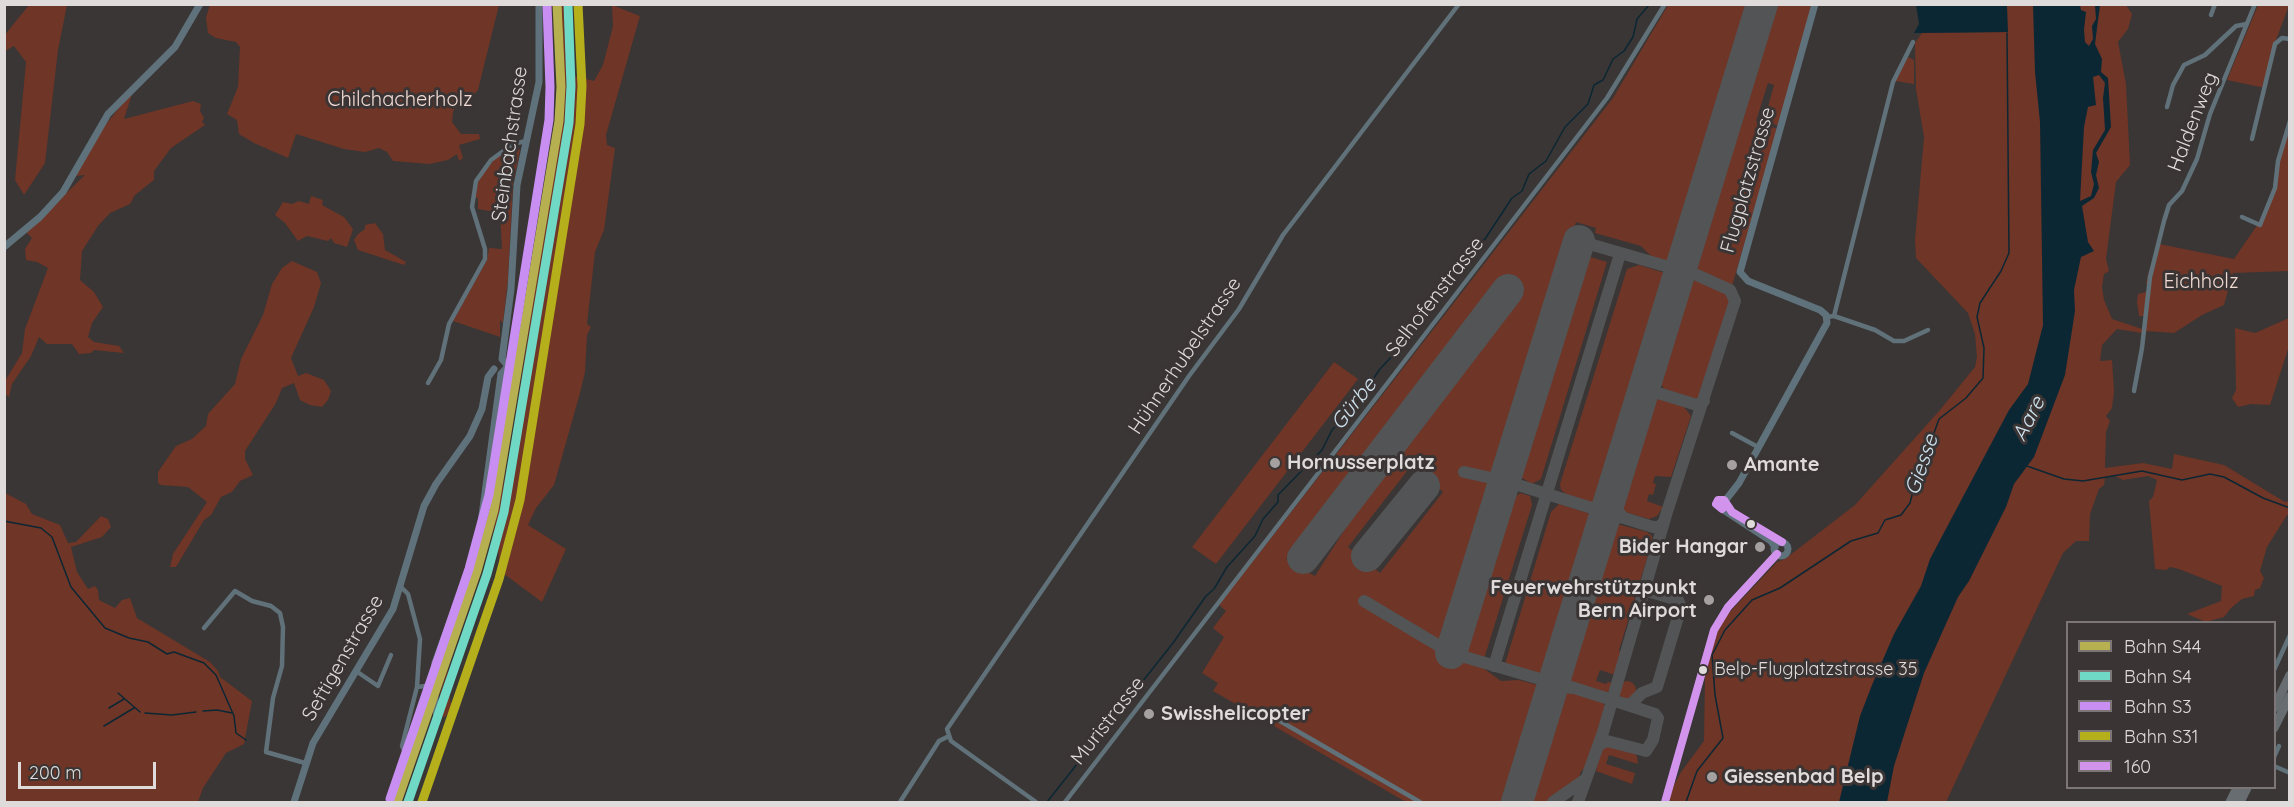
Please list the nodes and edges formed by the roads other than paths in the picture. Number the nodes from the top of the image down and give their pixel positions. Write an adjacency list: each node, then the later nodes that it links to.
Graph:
1 (201, 4): 17 (street)
2 (539, 4): 15 (street, Steinbachstrasse)
3 (1459, 4): 44 (street, Hühnerhubelstrasse)
4 (1665, 4): 34 (street, Selhofenstrasse)
5 (1815, 4): 18 (street, Flugplatzstrasse)
6 (2215, 4): 8 (street)
7 (2255, 4): 9 (street, Haldenweg)
8 (2211, 15)
9 (2247, 24): 12 (street); 24 (street, Haldenweg)
10 (2289, 39): 14 (street)
11 (1913, 42): 18 (street)
12 (2167, 107)
13 (2289, 121): 16 (street)
14 (2253, 139)
15 (526, 141): 20 (street, Steinbachstrasse); 23 (street)
16 (2242, 217)
17 (4, 247)
18 (1831, 316): 19 (street); 26 (street)
19 (1928, 330)
20 (502, 360): 21 (street); 22 (street, Steinbachstrasse)
21 (494, 369): 22 (street); 30 (street, Seftigenstrasse)
22 (501, 374): 38 (street, Steinbachstrasse)
23 (428, 383)
24 (2134, 391)
25 (1732, 433): 26 (street)
26 (1758, 447): 27 (street)
27 (1724, 505): 28 (street); 29 (street)
28 (1782, 542): 29 (street); 29 (street)
29 (1776, 550): 55 (street)
30 (401, 587): 36 (street, Seftigenstrasse); 39 (street)
31 (204, 628): 47 (street)
32 (2289, 635): 35 (street)
33 (392, 654): 36 (street)
34 (1175, 658): 53 (street, Muristrasse)
35 (2276, 665)
36 (356, 671): 47 (street, Seftigenstrasse)
37 (2289, 675): 41 (highway)
38 (433, 685): 39 (street); 50 (street, Steinbachstrasse)
39 (417, 687): 49 (street)
40 (2289, 696): 43 (highway)
41 (2276, 704)
42 (1273, 717): 54 (street)
43 (2276, 724)
44 (947, 734): 51 (street, Hühnerhubelstrasse); 52 (street)
45 (2279, 746): 46 (street)
46 (2276, 753)
47 (305, 764): 48 (street, Seftigenstrasse)
48 (294, 802)
49 (390, 802)
50 (407, 802)
51 (900, 802)
52 (1036, 802)
53 (1065, 802)
54 (1420, 802)
55 (1665, 802)

